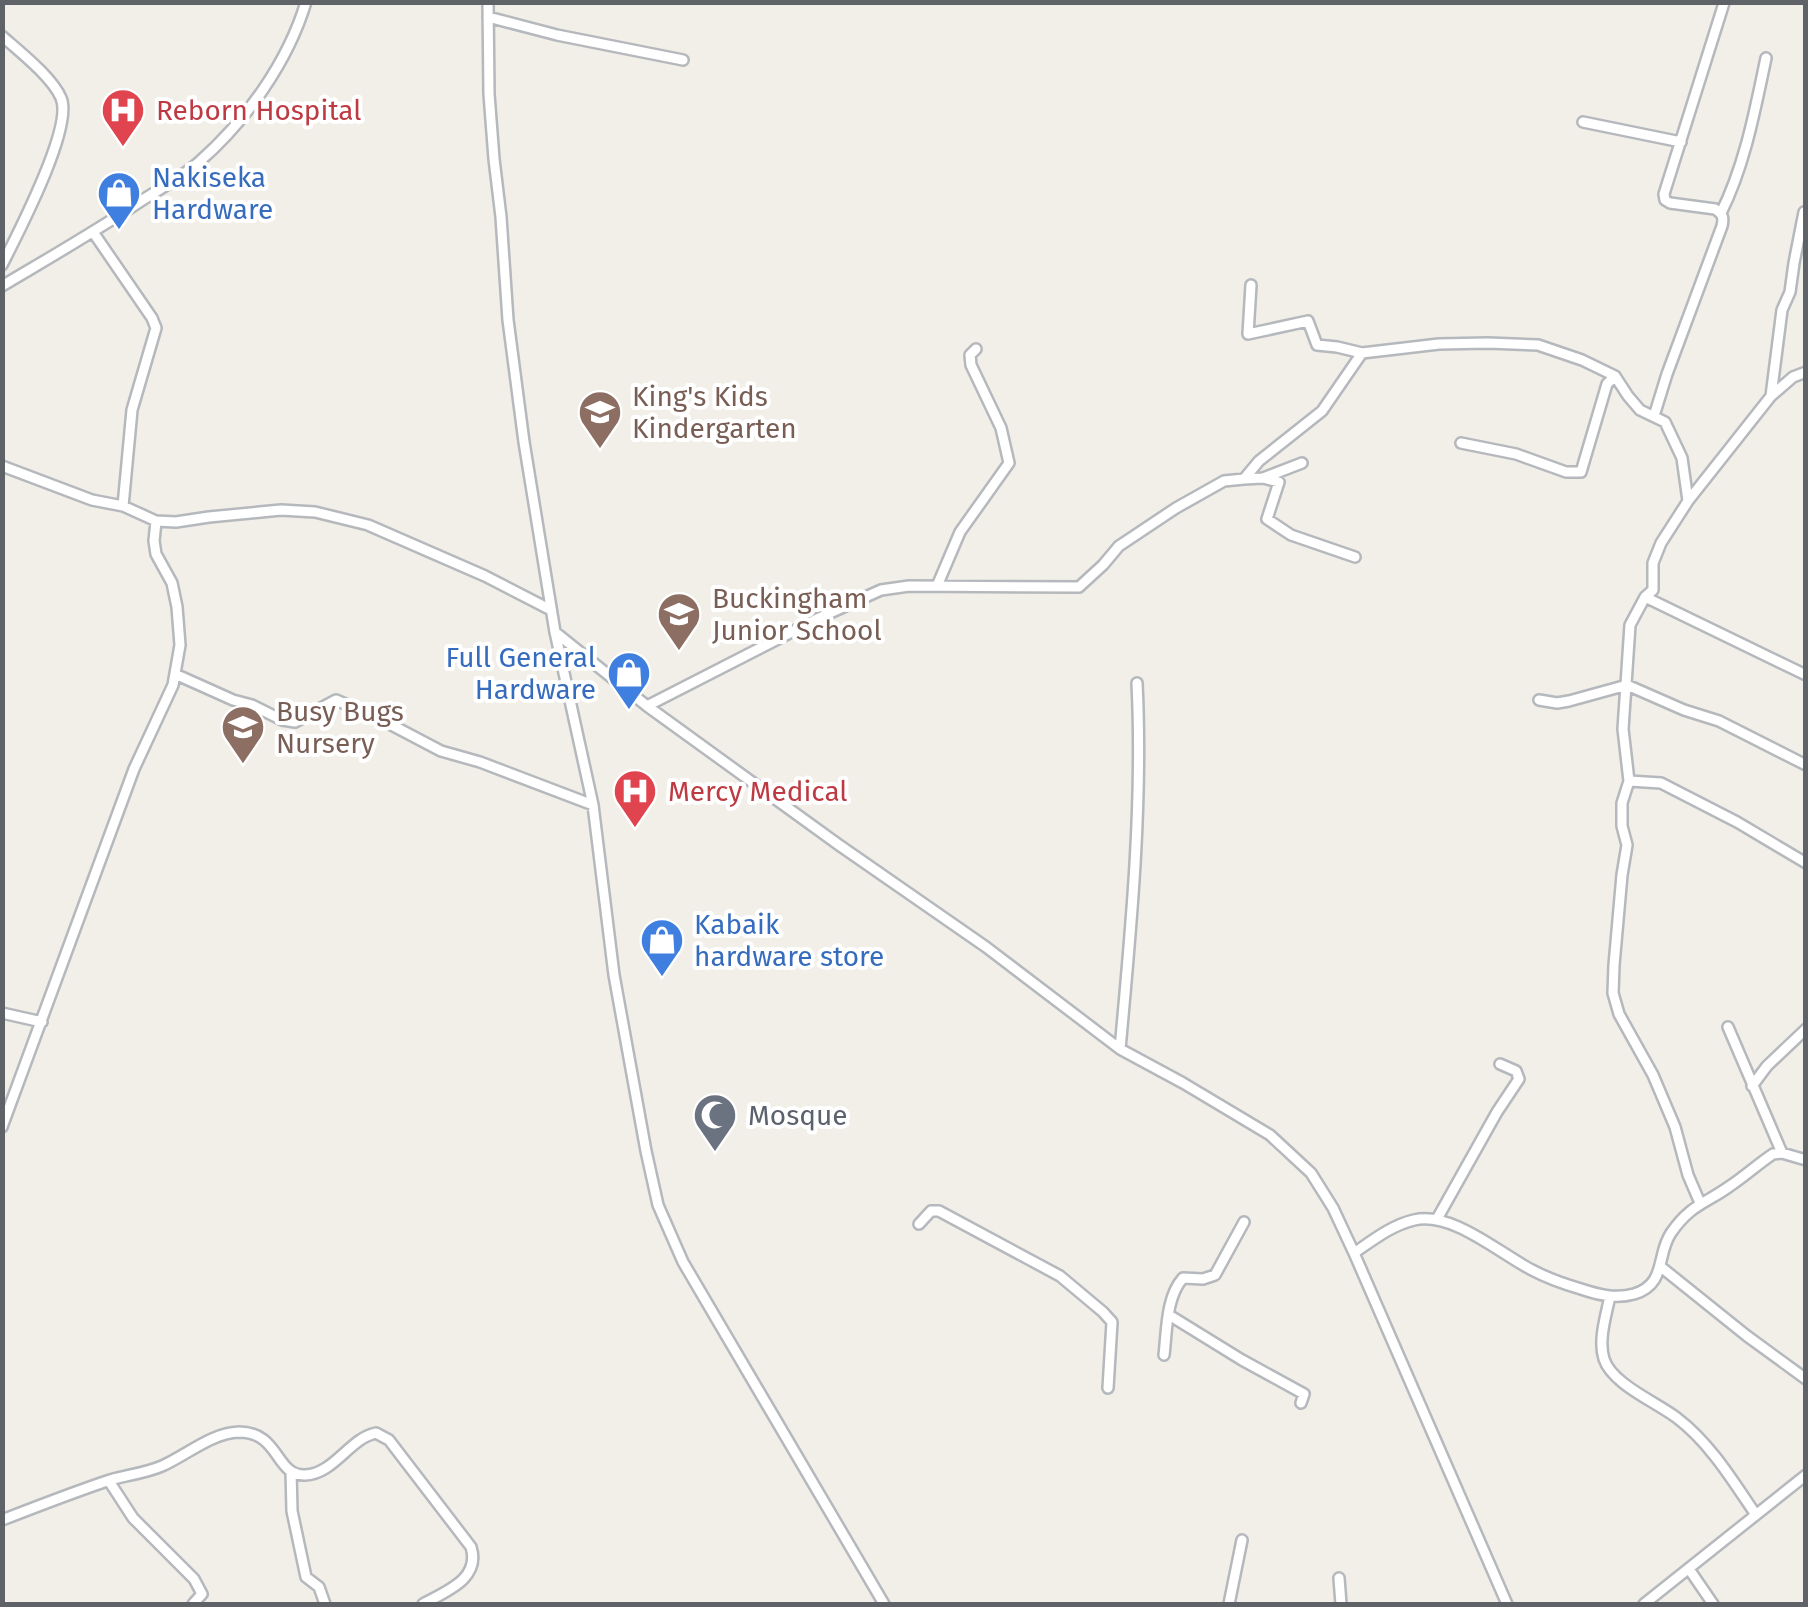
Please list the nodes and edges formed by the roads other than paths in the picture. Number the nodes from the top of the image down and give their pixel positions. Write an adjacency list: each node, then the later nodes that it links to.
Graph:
1 (306, 2): 12 (street)
2 (488, 2): 4 (street)
3 (1724, 3): 9 (street)
4 (488, 16): 7 (street); 33 (street)
5 (2, 36): 13 (street)
6 (1766, 58): 11 (street)
7 (684, 60)
8 (1583, 122): 9 (street)
9 (1681, 142): 11 (street)
10 (1804, 212): 20 (street)
11 (1721, 213): 21 (street)
12 (94, 232): 15 (street); 28 (street)
13 (2, 265)
14 (1251, 285): 17 (street)
15 (2, 286)
16 (976, 349): 31 (street)
17 (1362, 353): 19 (street); 26 (street)
18 (1806, 372): 20 (street)
19 (1615, 376): 21 (street); 22 (street)
20 (1771, 396): 27 (street)
21 (1654, 416): 27 (street)
22 (1461, 443)
23 (1302, 463): 25 (street)
24 (2, 466): 28 (street)
25 (1263, 478): 26 (street); 30 (street)
26 (1244, 479): 31 (street)
27 (1688, 501): 32 (street)
28 (122, 506): 29 (street)
29 (156, 521): 33 (street); 35 (street)
30 (1355, 557)
31 (937, 586): 40 (street)
32 (1646, 598): 36 (street); 38 (street)
33 (552, 610): 34 (street)
34 (555, 632): 40 (street); 43 (street)
35 (176, 674): 43 (street); 46 (street)
36 (1806, 675)
37 (1138, 683): 49 (street)
38 (1627, 685): 39 (street); 41 (street); 42 (street)
39 (1539, 700)
40 (647, 706): 49 (street)
41 (1806, 766)
42 (1629, 781): 44 (street); 55 (street)
43 (593, 805): 78 (street)
44 (1806, 862)
45 (2, 1014): 46 (street)
46 (42, 1022): 52 (street)
47 (1728, 1028): 51 (street)
48 (1806, 1030): 51 (street)
49 (1120, 1049): 59 (street)
50 (1500, 1064): 56 (street)
51 (1752, 1086): 53 (street)
52 (2, 1127)
53 (1782, 1153): 54 (street); 55 (street)
54 (1804, 1158)
55 (1700, 1203): 60 (street)
56 (1437, 1219): 59 (street); 61 (street)
57 (1244, 1222): 62 (street)
58 (918, 1224): 65 (street)
59 (1354, 1253): 81 (street)
60 (1661, 1268): 61 (street); 64 (street)
61 (1610, 1296): 70 (street)
62 (1169, 1315): 63 (street); 66 (street)
63 (1164, 1355)
64 (1806, 1379)
65 (1108, 1388)
66 (1301, 1403)
67 (291, 1470): 69 (street); 76 (street); 77 (street)
68 (1806, 1474): 70 (street)
69 (109, 1481): 71 (street); 75 (street)
70 (1756, 1516): 73 (street)
71 (2, 1520)
72 (1242, 1540): 79 (street)
73 (1689, 1569): 82 (street); 83 (street)
74 (1339, 1578): 80 (street)
75 (193, 1604)
76 (325, 1604)
77 (423, 1604)
78 (884, 1604)
79 (1229, 1604)
80 (1341, 1604)
81 (1507, 1604)
82 (1644, 1604)
83 (1713, 1604)

